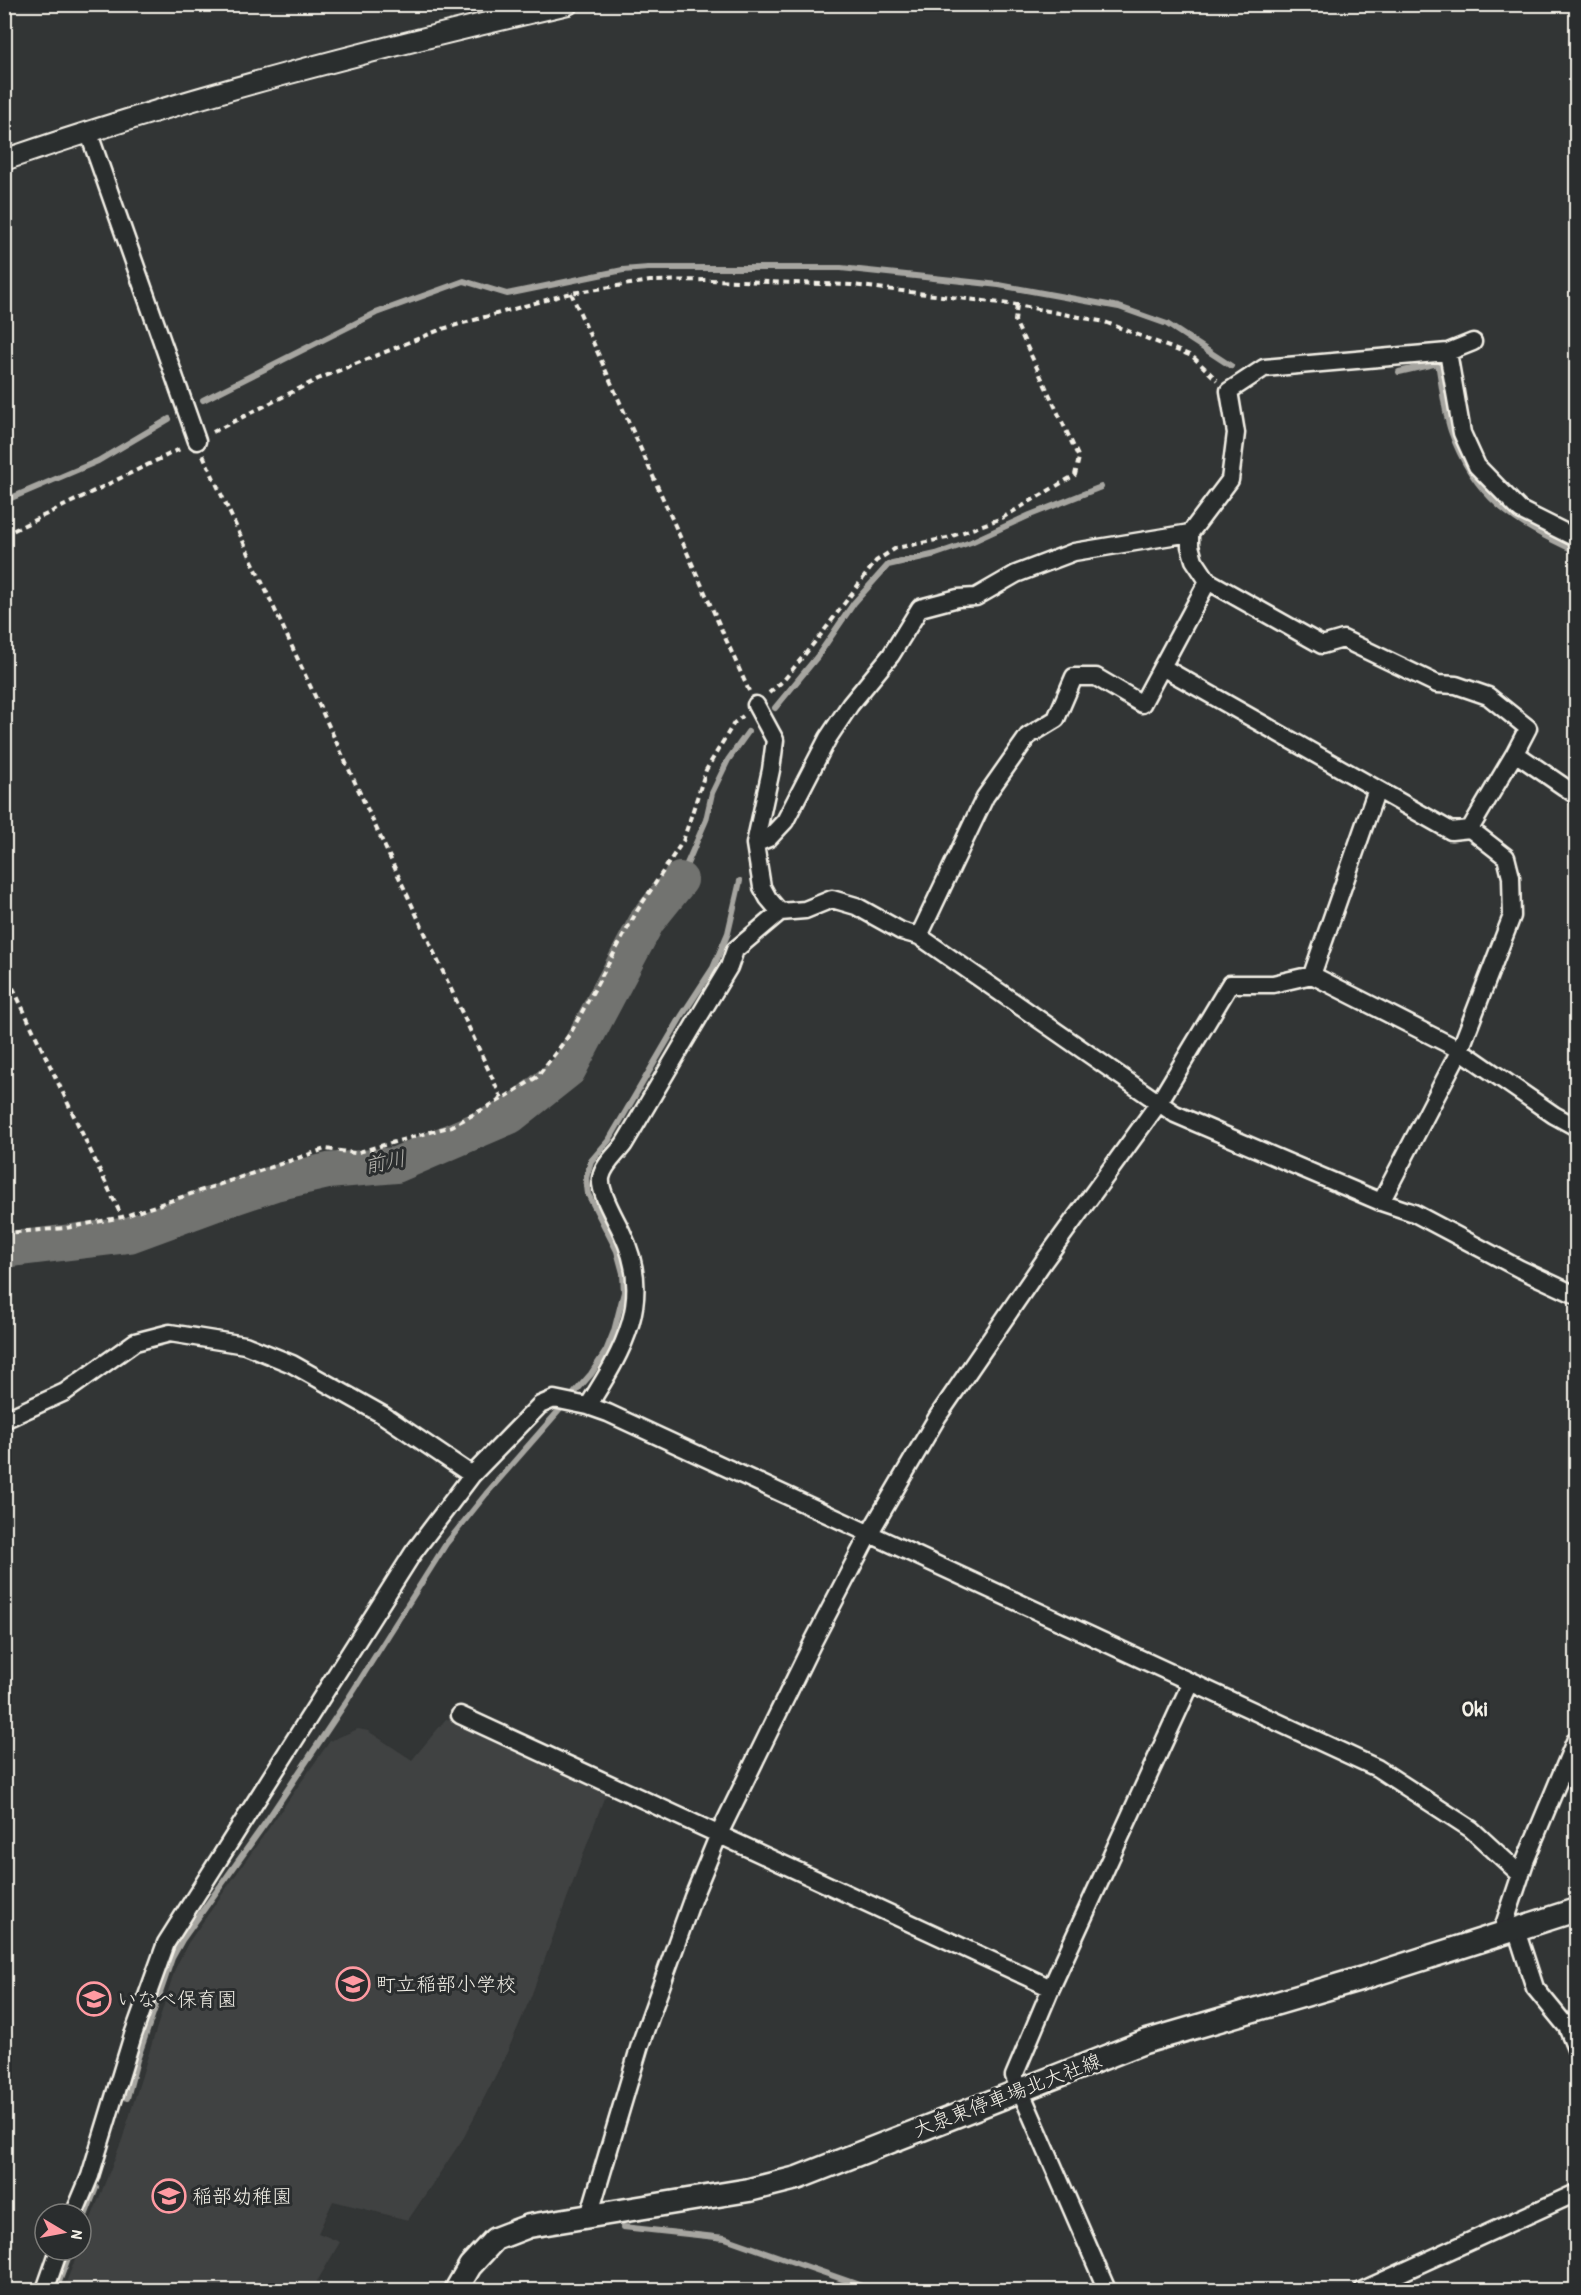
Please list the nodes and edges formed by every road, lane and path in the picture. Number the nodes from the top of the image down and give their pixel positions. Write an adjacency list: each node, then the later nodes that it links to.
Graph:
1 (568, 4): 2 (street)
2 (88, 131): 3 (street); 9 (street)
3 (4, 160)
4 (571, 292): 5 (path); 9 (path); 15 (path)
5 (1017, 305): 8 (path); 15 (path)
6 (1473, 342): 7 (street)
7 (1448, 352): 8 (street); 10 (street)
8 (1229, 391): 11 (street)
9 (197, 441): 12 (path); 26 (path)
10 (1574, 532)
11 (1190, 533): 13 (street); 20 (street)
12 (4, 535)
13 (1208, 581): 14 (street); 16 (street)
14 (1162, 667): 17 (street); 22 (street)
15 (756, 705): 20 (street); 26 (path)
16 (1515, 753): 18 (street); 19 (street)
17 (1377, 789): 19 (street); 24 (street)
18 (1576, 795)
19 (1470, 829): 25 (street)
20 (755, 844): 21 (street)
21 (780, 912): 22 (street); 33 (street)
22 (918, 936): 27 (street)
23 (4, 969): 30 (path)
24 (1312, 975): 25 (street); 27 (street)
25 (1460, 1050): 28 (street); 29 (street)
26 (502, 1099): 30 (path)
27 (1158, 1104): 29 (street); 36 (street)
28 (1576, 1127)
29 (1381, 1202): 32 (street)
30 (122, 1218): 31 (path)
31 (4, 1233)
32 (1576, 1295)
33 (582, 1405): 35 (street); 36 (street)
34 (4, 1420): 35 (street)
35 (472, 1475): 48 (street)
36 (869, 1534): 37 (street); 40 (street)
37 (1191, 1683): 41 (street); 44 (street)
38 (460, 1715): 40 (street)
39 (1576, 1739): 41 (street)
40 (719, 1834): 44 (street); 49 (street)
41 (1521, 1875): 43 (street)
42 (1576, 1910): 43 (main road, 大泉東停車場北大社線)
43 (1508, 1931): 45 (street); 46 (main road, 大泉東停車場北大社線)
44 (1051, 1988): 46 (street)
45 (1576, 2049)
46 (1019, 2089): 49 (main road, 大泉東停車場北大社線); 53 (street)
47 (1576, 2193): 54 (street)
48 (79, 2202)
49 (589, 2216): 52 (main road, 大泉東停車場北大社線)
50 (55, 2262): 51 (street)
51 (45, 2290)
52 (456, 2290)
53 (1107, 2290)
54 (1363, 2290)

